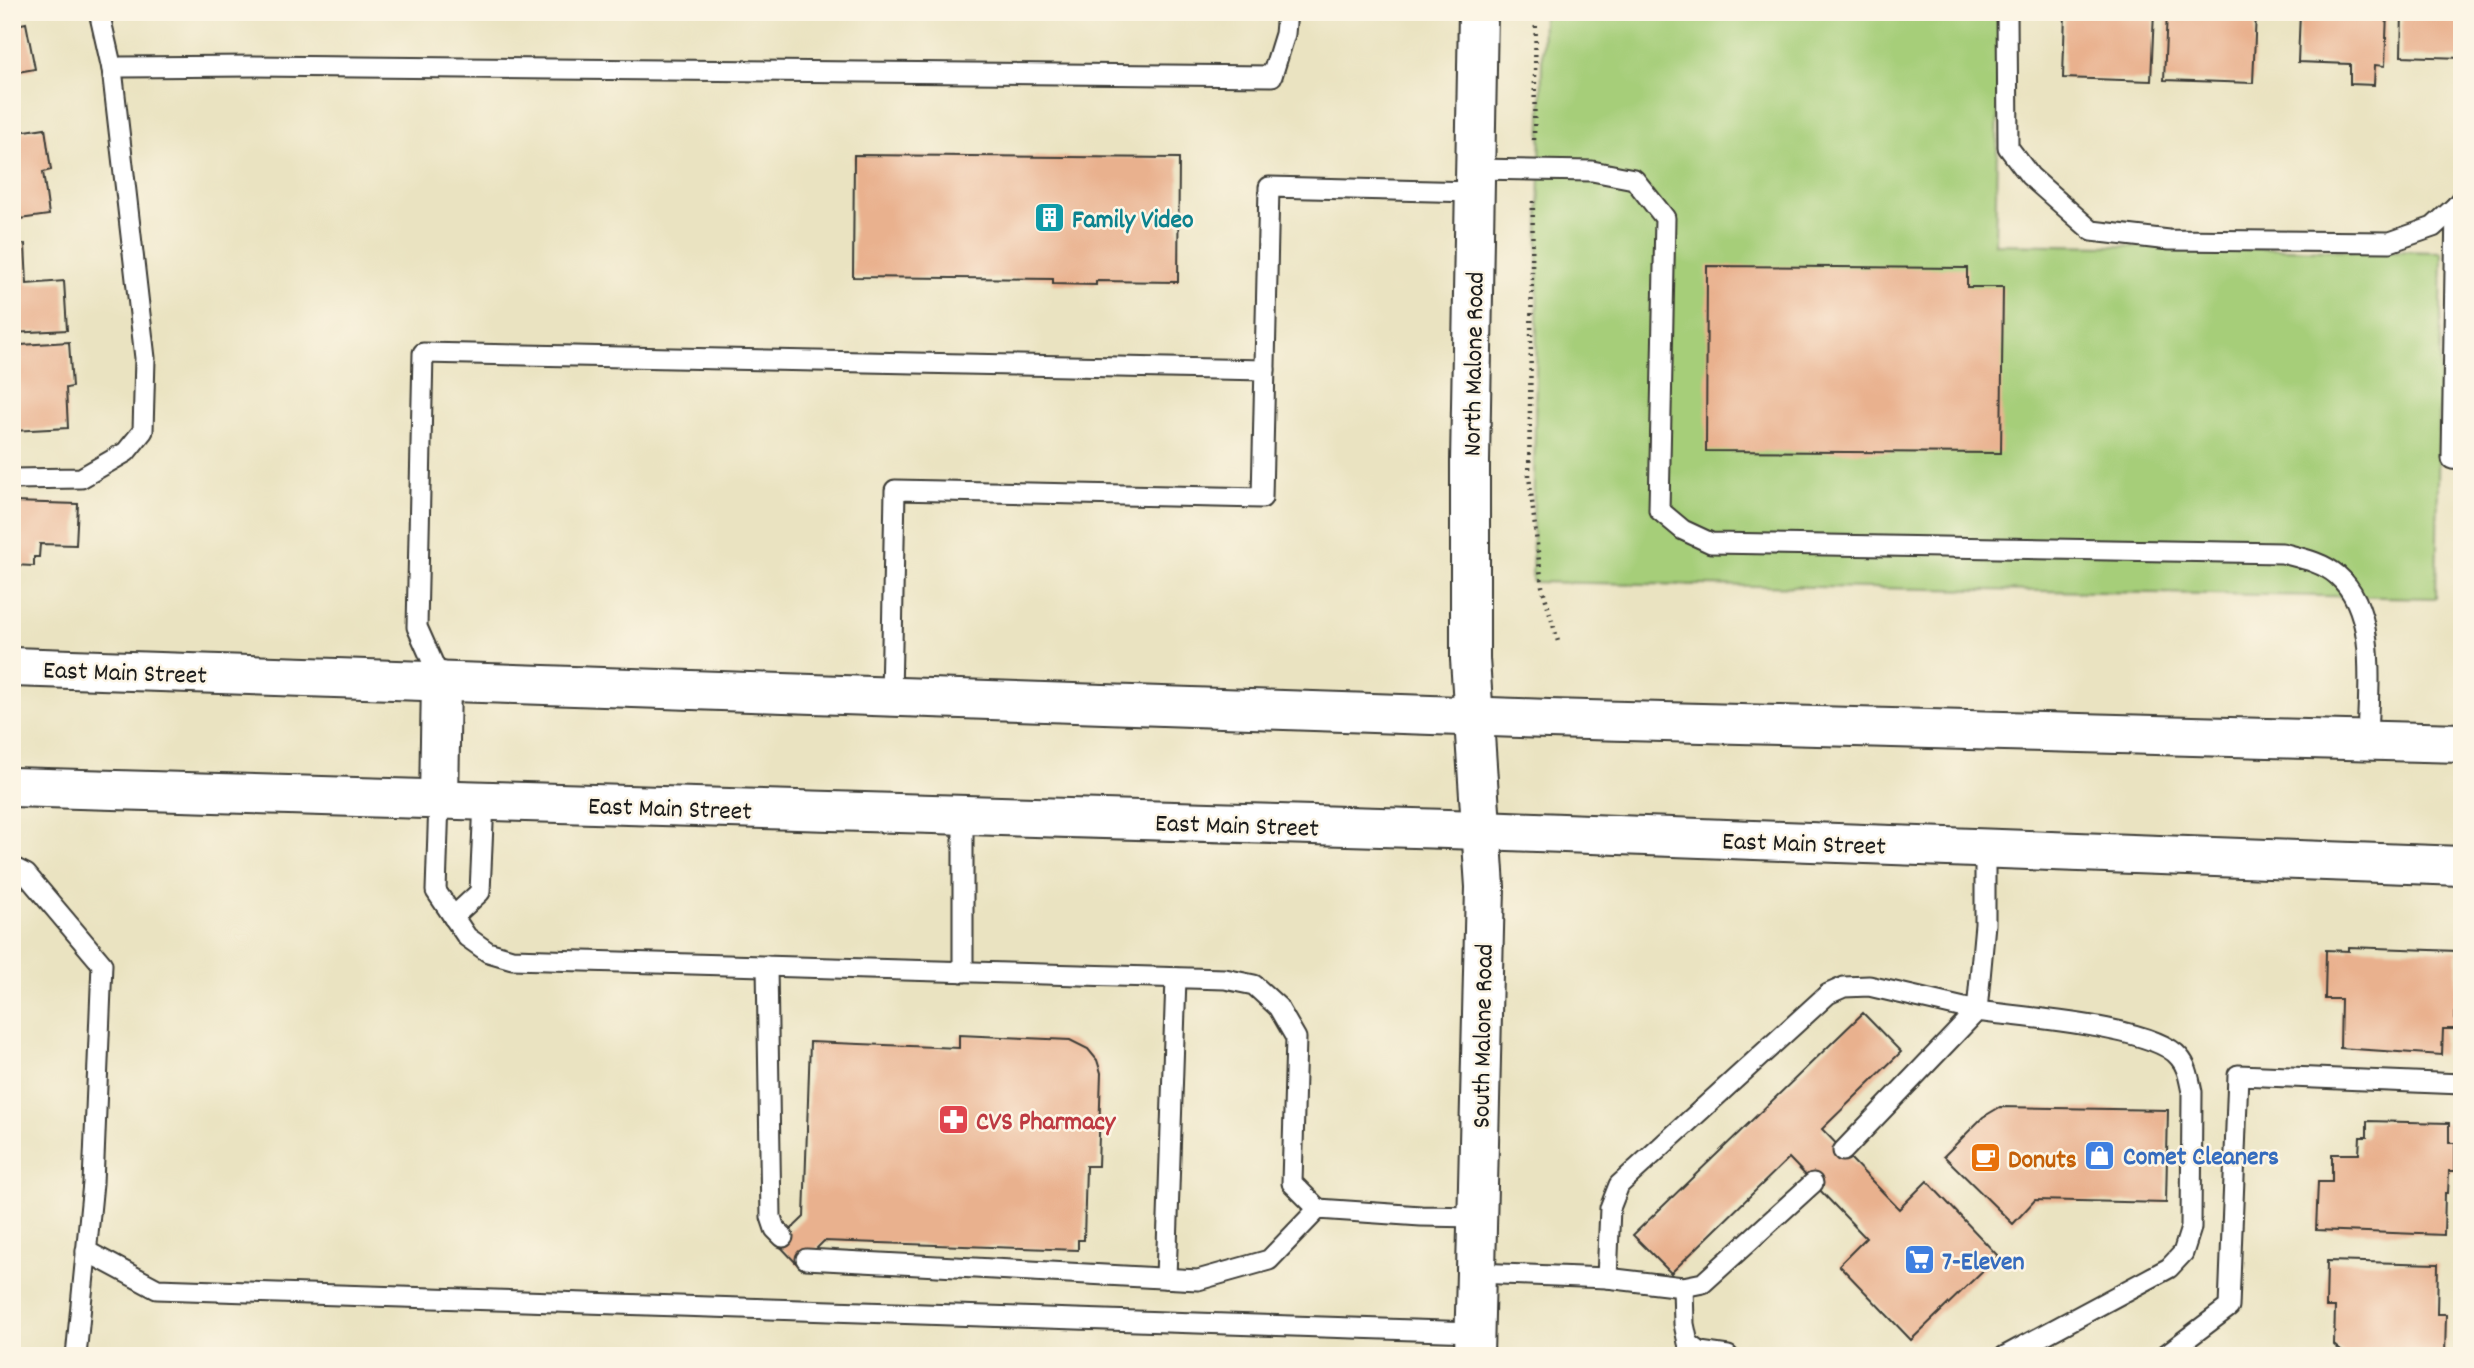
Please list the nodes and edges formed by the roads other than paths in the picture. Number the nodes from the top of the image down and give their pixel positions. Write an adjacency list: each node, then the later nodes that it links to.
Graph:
1 (99, 12): 5 (lane)
2 (1287, 12): 5 (lane)
3 (1478, 12): 6 (main road, North Malone Road)
4 (2007, 12): 7 (lane)
5 (112, 69): 10 (lane)
6 (1475, 180): 8 (lane); 14 (main road, North Malone Road); 15 (lane)
7 (2459, 202): 9 (lane)
8 (1265, 370): 12 (lane); 13 (lane)
9 (2462, 460)
10 (12, 479)
11 (12, 667): 12 (main road, East Main Street)
12 (441, 681): 13 (main road, East Main Street); 18 (main road)
13 (891, 697): 14 (main road, East Main Street)
14 (1474, 716): 15 (main road, East Main Street); 21 (main road, South Malone Road)
15 (2367, 740): 16 (main road, East Main Street)
16 (2462, 743)
17 (12, 787): 18 (main road, East Main Street)
18 (439, 800): 19 (main road, East Main Street); 25 (lane)
19 (484, 801): 20 (main road, East Main Street); 25 (lane)
20 (963, 815): 21 (main road, East Main Street); 27 (lane)
21 (1481, 830): 22 (main road, East Main Street); 34 (main road, South Malone Road)
22 (1985, 849): 23 (main road, East Main Street); 29 (lane)
23 (2462, 866)
24 (12, 867): 36 (lane)
25 (453, 917): 26 (lane)
26 (767, 966): 27 (lane); 35 (lane)
27 (963, 972): 28 (lane)
28 (1175, 978): 33 (lane); 39 (lane)
29 (1977, 1011): 31 (lane); 40 (lane); 45 (lane)
30 (2462, 1084): 46 (lane)
31 (1843, 1151)
32 (1813, 1183): 41 (lane)
33 (1318, 1209): 34 (lane); 39 (lane)
34 (1477, 1217): 38 (main road, South Malone Road)
35 (783, 1237)
36 (86, 1251): 42 (lane); 43 (lane)
37 (806, 1259): 39 (lane)
38 (1475, 1273): 40 (lane); 42 (main road, South Malone Road)
39 (1166, 1278)
40 (1606, 1278): 41 (lane)
41 (1683, 1287): 44 (lane)
42 (1474, 1344)
43 (76, 1356)
44 (1728, 1356)
45 (2005, 1356)
46 (2164, 1356)

